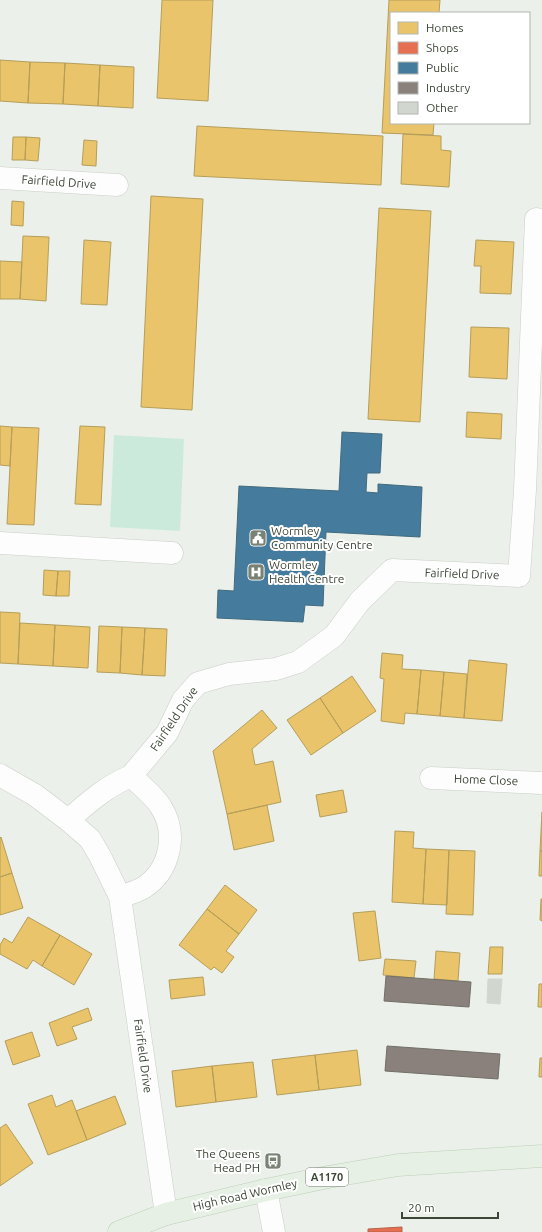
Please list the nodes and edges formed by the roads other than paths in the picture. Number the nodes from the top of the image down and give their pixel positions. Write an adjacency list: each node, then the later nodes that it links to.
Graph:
1 (0, 178): 2 (street, Fairfield Drive)
2 (117, 185)
3 (542, 220): 7 (street, Fairfield Drive)
4 (0, 543): 5 (street)
5 (172, 554)
6 (0, 775): 10 (street, Fairfield Drive)
7 (131, 776): 10 (street, Fairfield Drive); 11 (street)
8 (430, 778): 9 (street, Home Close)
9 (542, 783)
10 (68, 820): 11 (street, Fairfield Drive)
11 (120, 897): 14 (street, Fairfield Drive)
12 (542, 1156): 13 (main road, High Road Wormley / A1170)
13 (266, 1190): 14 (main road, High Road Wormley / A1170); 16 (street)
14 (166, 1214): 15 (main road, High Road Wormley / A1170)
15 (119, 1232)
16 (274, 1232)

